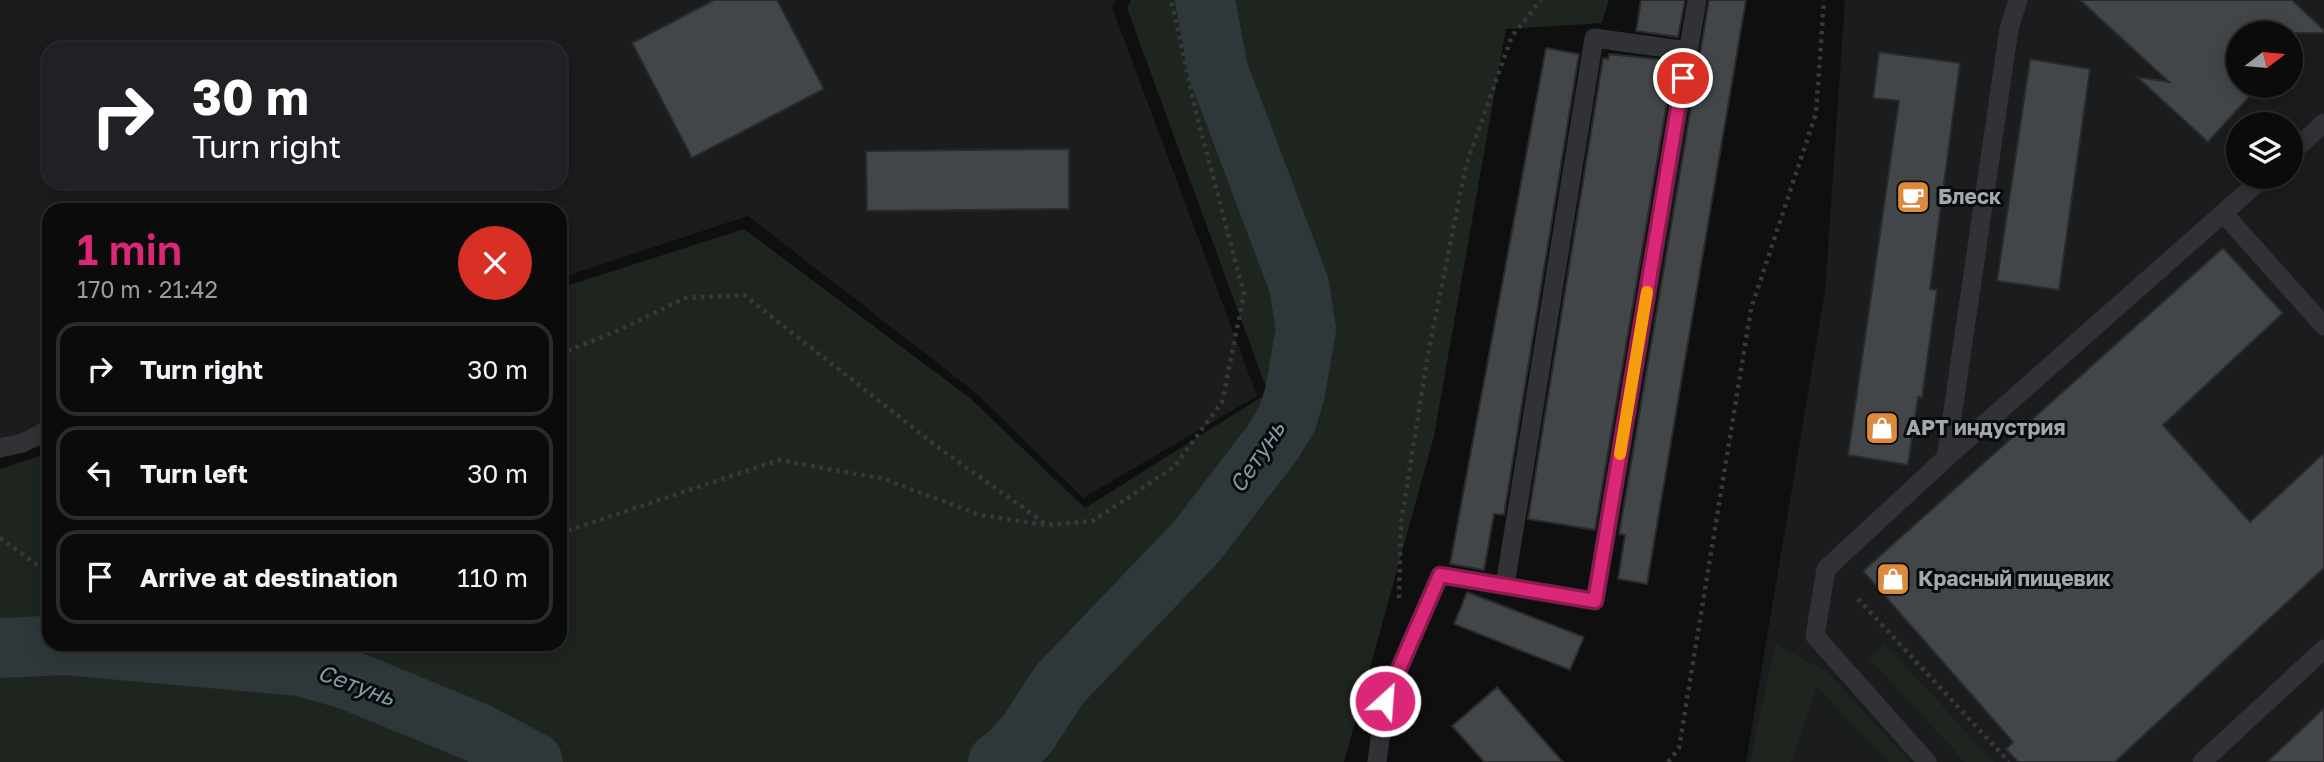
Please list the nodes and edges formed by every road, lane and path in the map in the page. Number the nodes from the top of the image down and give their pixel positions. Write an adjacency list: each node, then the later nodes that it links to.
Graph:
1 (1171, 0): 16 (path)
2 (1541, 0): 22 (path)
3 (1697, 0): 6 (lane)
4 (1824, 0): 25 (path)
5 (2018, 0): 15 (lane)
6 (1688, 51): 20 (lane); 20 (lane)
7 (2324, 123): 8 (lane)
8 (2303, 142)
9 (2251, 189): 10 (lane)
10 (2224, 214): 11 (lane); 15 (lane)
11 (2324, 326)
12 (567, 351): 16 (path)
13 (42, 433): 14 (lane)
14 (0, 448)
15 (1946, 458): 26 (lane)
16 (1046, 525): 17 (path)
17 (567, 531)
18 (0, 538): 19 (path)
19 (42, 567)
20 (1505, 585): 24 (lane)
21 (1858, 599): 27 (path)
22 (1399, 607)
23 (2324, 649): 28 (lane)
24 (1377, 762)
25 (1668, 762)
26 (1927, 762)
27 (2009, 762)
28 (2203, 762)

